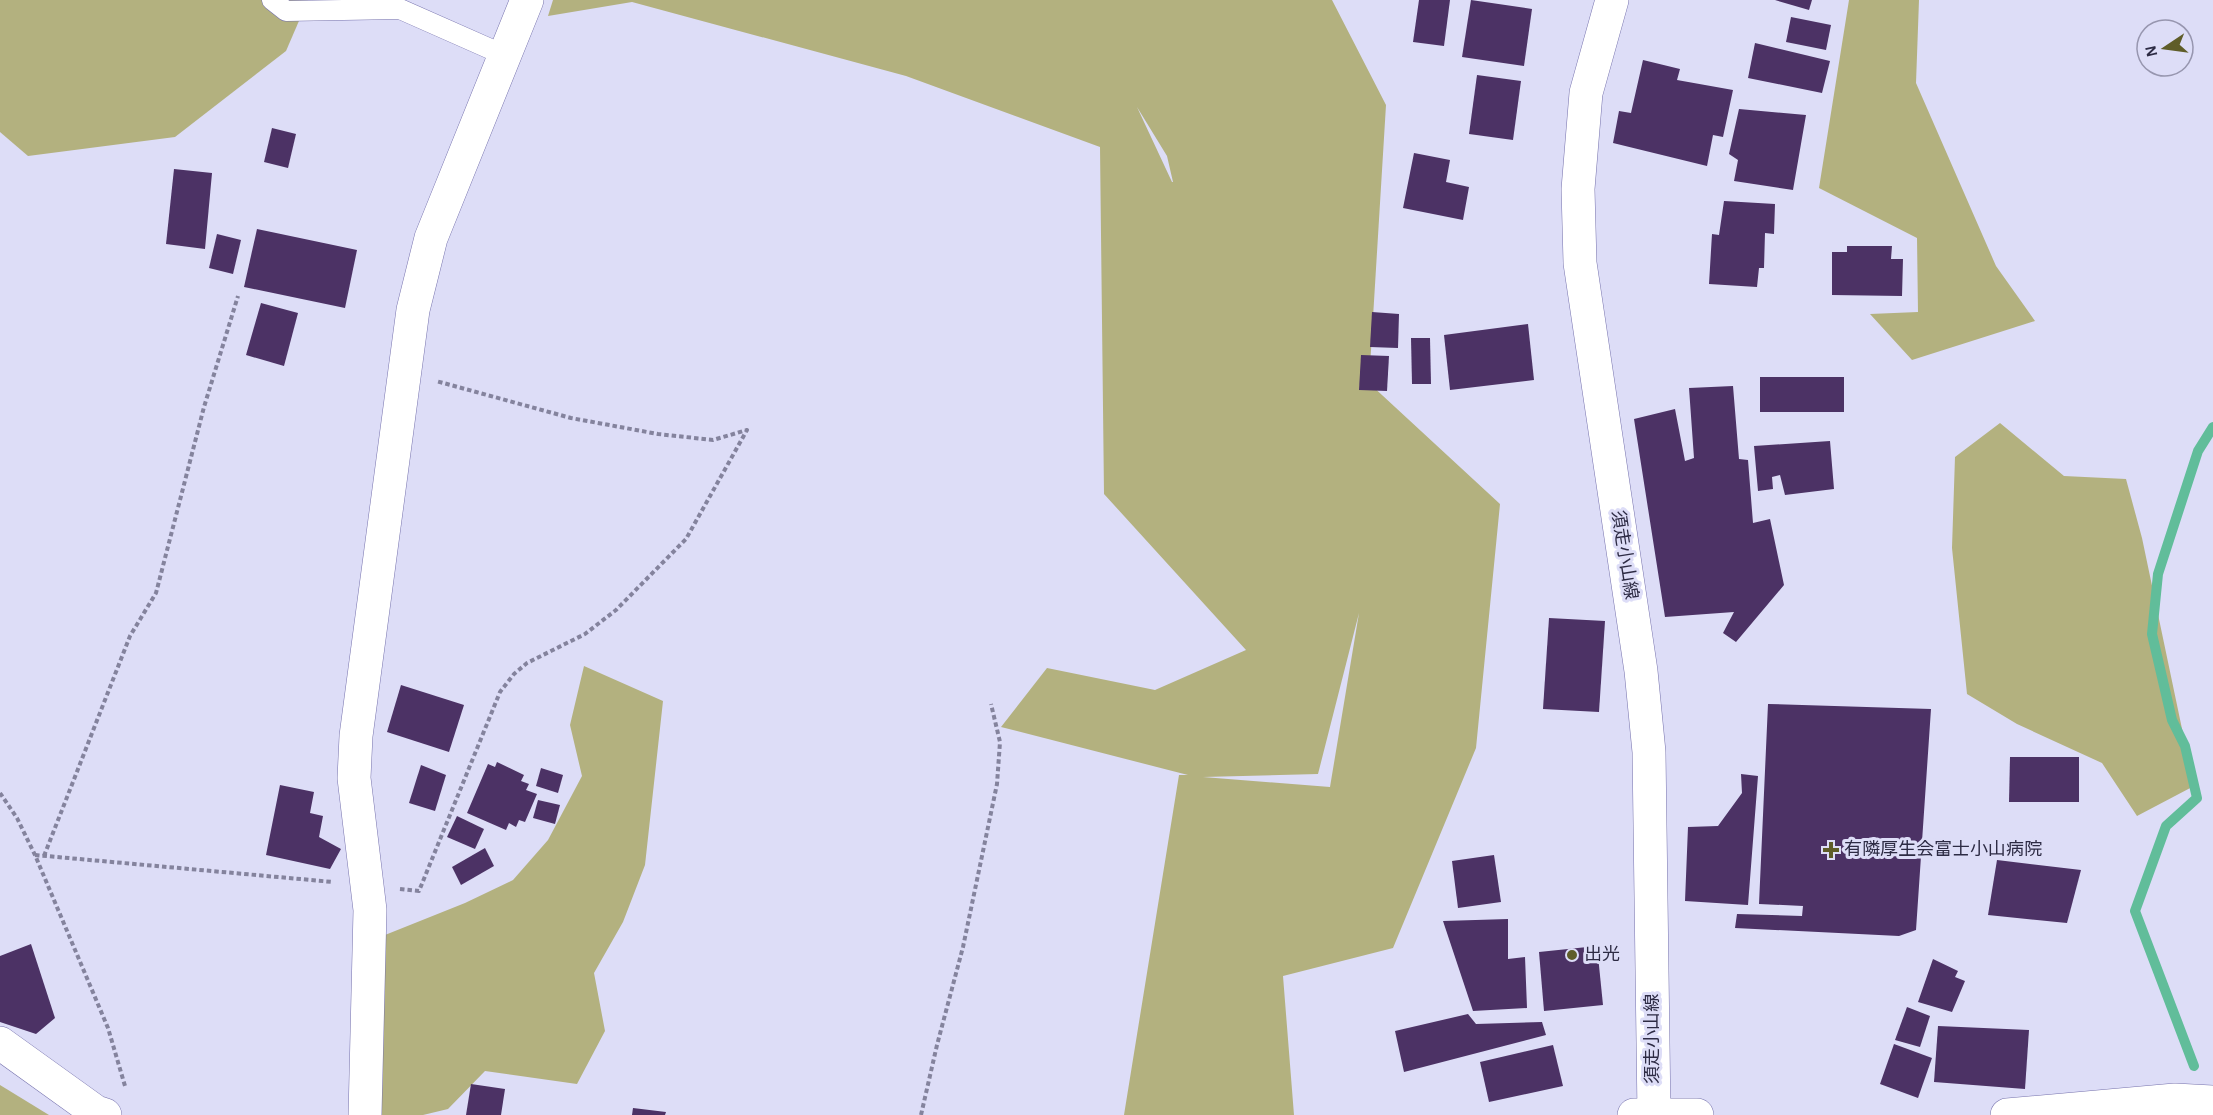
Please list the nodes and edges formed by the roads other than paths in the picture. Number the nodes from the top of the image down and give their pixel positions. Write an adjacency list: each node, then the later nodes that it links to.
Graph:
1 (272, 0): 4 (lane)
2 (526, 0): 4 (street)
3 (1612, 0): 8 (street, 須走小山線)
4 (504, 56): 9 (street)
5 (0, 1043): 7 (street)
6 (2213, 1102): 11 (street)
7 (117, 1105)
8 (1647, 1114): 10 (street)
9 (365, 1115)
10 (1697, 1115)
11 (2007, 1115)

